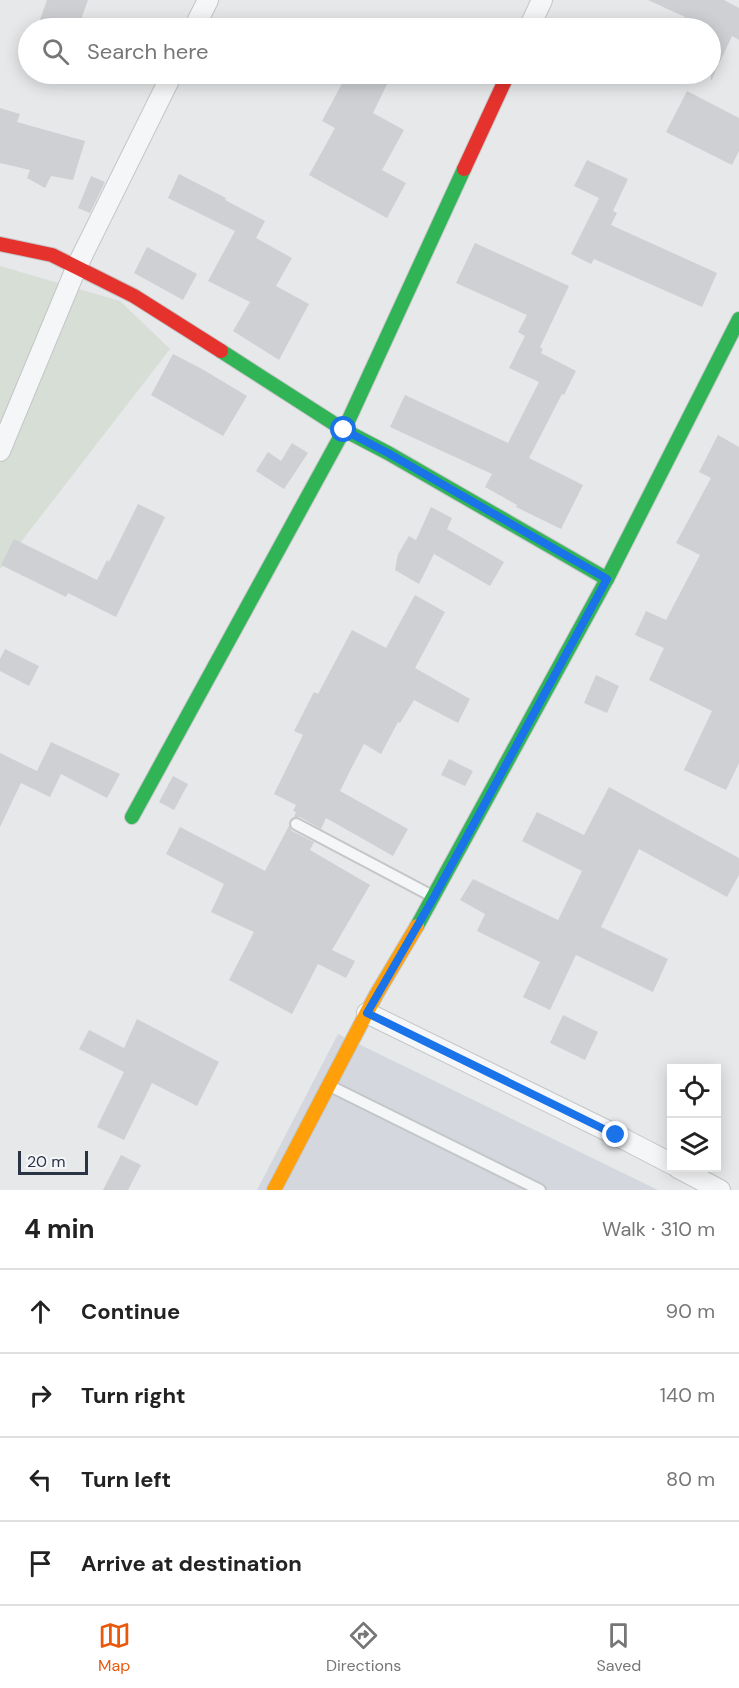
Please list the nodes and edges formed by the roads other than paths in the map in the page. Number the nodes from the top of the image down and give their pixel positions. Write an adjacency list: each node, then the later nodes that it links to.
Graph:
1 (208, 0): 3 (street)
2 (542, 0): 4 (street)
3 (199, 18)
4 (534, 18)
5 (167, 84): 8 (street)
6 (503, 84): 10 (street)
7 (0, 244): 8 (street)
8 (77, 266): 10 (street); 11 (street)
9 (739, 319): 12 (street)
10 (344, 430): 12 (street); 13 (street)
11 (0, 451)
12 (607, 579): 15 (street)
13 (132, 818)
14 (296, 824): 15 (lane)
15 (434, 897): 16 (street)
16 (367, 1013): 17 (street); 18 (street)
17 (330, 1086): 20 (street); 21 (lane)
18 (667, 1161)
19 (687, 1172): 22 (street)
20 (274, 1190)
21 (540, 1190)
22 (720, 1190)

